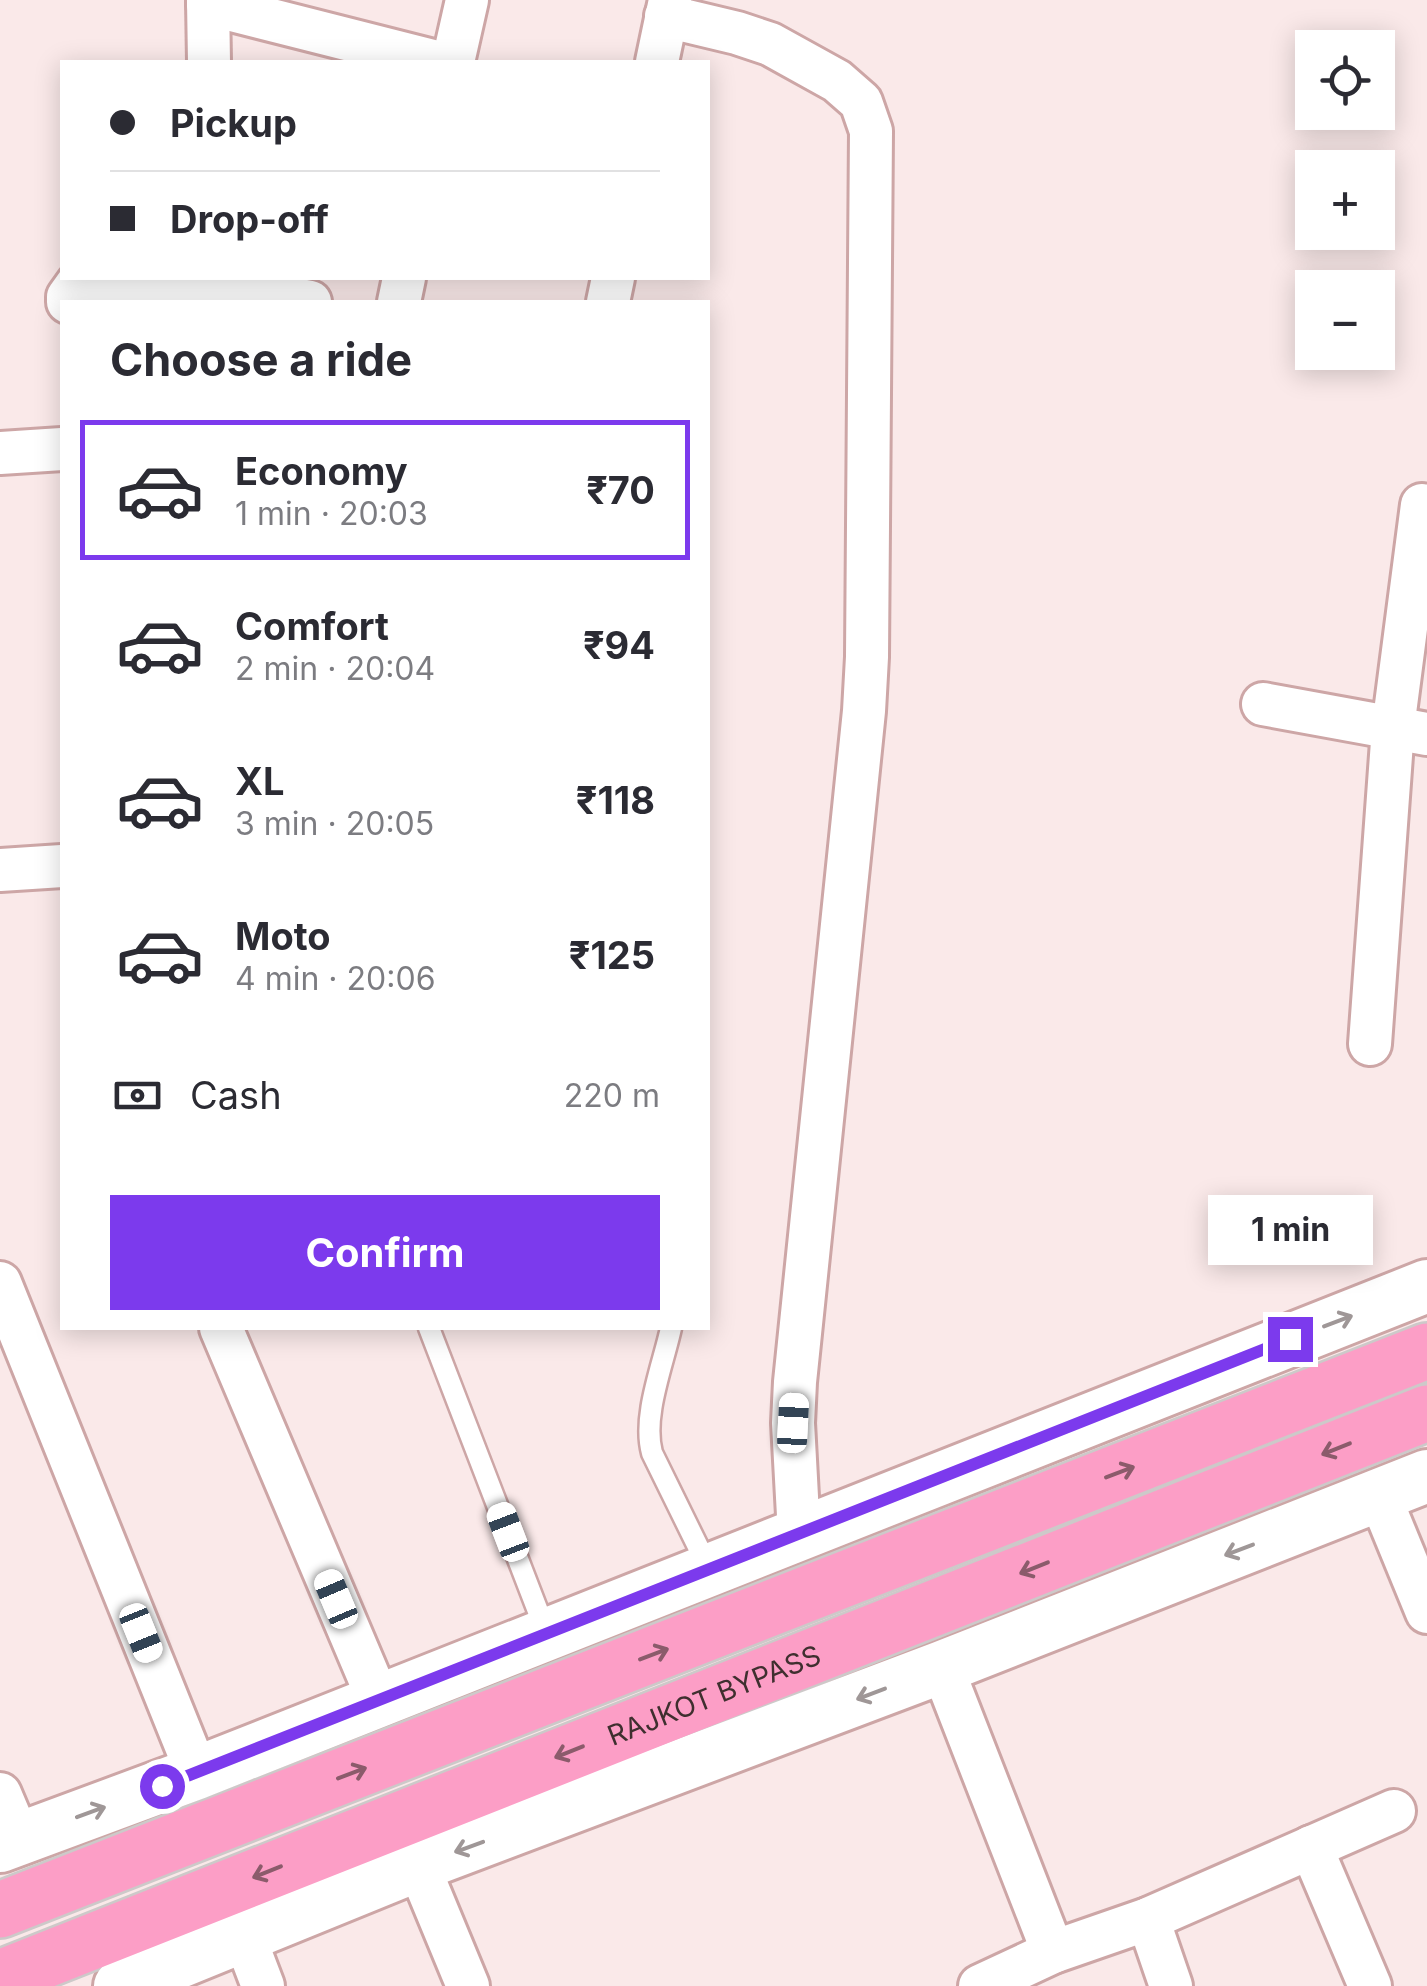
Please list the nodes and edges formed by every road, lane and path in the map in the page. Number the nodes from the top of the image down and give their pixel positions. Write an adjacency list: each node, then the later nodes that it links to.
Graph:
1 (466, 0): 6 (street)
2 (208, 2): 4 (street); 5 (street)
3 (668, 8): 7 (street); 30 (street)
4 (209, 60)
5 (429, 60)
6 (453, 60)
7 (657, 60)
8 (91, 280): 11 (street)
9 (119, 280): 10 (street)
10 (192, 287): 12 (street)
11 (68, 300)
12 (294, 300)
13 (60, 449): 14 (street)
14 (0, 453)
15 (1422, 504): 17 (street)
16 (1262, 704): 17 (street)
17 (1410, 731): 20 (street)
18 (60, 866): 19 (street)
19 (0, 870)
20 (1370, 1044)
21 (0, 1283): 36 (street)
22 (1427, 1286): 30 (street, one-way to 22)
23 (222, 1330): 35 (street)
24 (430, 1330): 33 (lane)
25 (671, 1330): 31 (lane)
26 (1427, 1351): 41 (highway, one-way to 26)
27 (1427, 1413): 45 (highway, RAJKOT BYPASS, one-way to 45)
28 (1427, 1476): 29 (street)
29 (1379, 1495): 32 (street); 34 (street, one-way to 34)
30 (800, 1534): 31 (street)
31 (709, 1570): 33 (street)
32 (1427, 1612)
33 (547, 1634): 35 (street)
34 (942, 1667): 40 (street, one-way to 40); 44 (street)
35 (379, 1701): 36 (street)
36 (197, 1774): 38 (street, one-way to 36)
37 (1394, 1811): 39 (street)
38 (6, 1826)
39 (1311, 1848): 42 (street); 51 (street)
40 (418, 1866): 43 (street); 48 (street)
41 (0, 1910)
42 (1148, 1919): 44 (street); 50 (street)
43 (244, 1936): 46 (street); 47 (street)
44 (1053, 1952): 49 (street)
45 (0, 1978)
46 (120, 1986)
47 (263, 1986)
48 (468, 1986)
49 (980, 1986)
50 (1171, 1986)
51 (1370, 1986)

